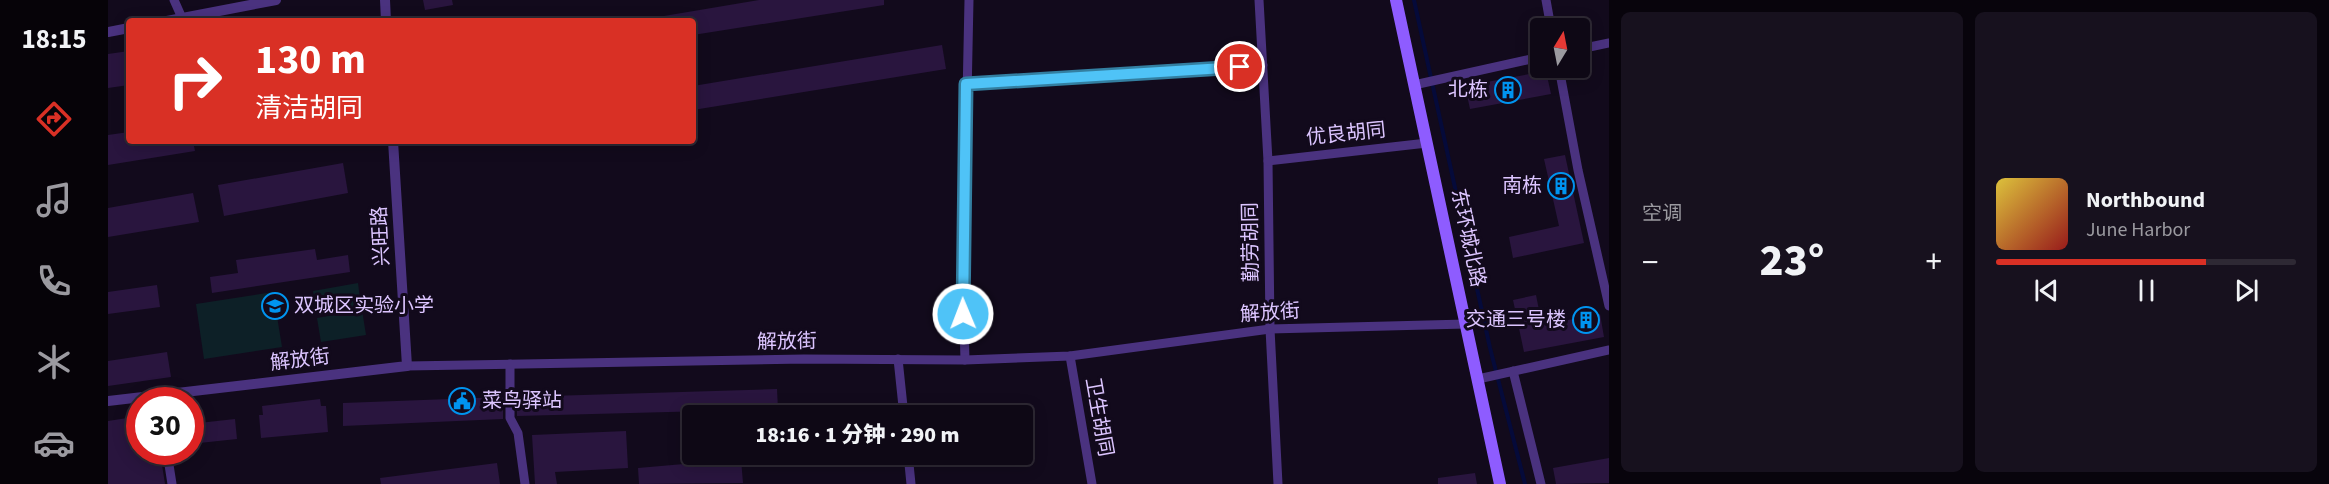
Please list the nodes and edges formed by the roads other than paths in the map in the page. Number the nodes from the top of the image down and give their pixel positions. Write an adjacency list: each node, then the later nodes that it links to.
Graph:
1 (174, 0): 8 (street)
2 (276, 0): 8 (street)
3 (385, 0): 9 (street)
4 (969, 0): 19 (street)
5 (1259, 0): 16 (street, 勤劳胡同)
6 (1396, 0): 18 (main road, 东环城北路)
7 (1546, 0): 10 (street)
8 (182, 18)
9 (387, 18)
10 (1549, 18)
11 (126, 29): 12 (street)
12 (108, 32)
13 (1609, 43): 14 (street)
14 (1590, 47)
15 (1530, 59): 18 (street)
16 (1263, 65): 19 (street); 22 (street, 勤劳胡同)
17 (1561, 78): 23 (street)
18 (1426, 82): 20 (main road, 东环城北路)
19 (966, 84): 29 (street)
20 (1427, 143): 22 (street, 优良胡同); 24 (main road, 东环城北路)
21 (393, 144): 31 (street, 兴旺路)
22 (1268, 161): 25 (street, 勤劳胡同)
23 (1609, 306)
24 (1466, 324): 25 (street, 解放街); 33 (main road, 东环城北路)
25 (1270, 329): 27 (street, 解放街); 44 (street, 勤劳胡同)
26 (1609, 350): 32 (street)
27 (1070, 356): 29 (street, 解放街); 43 (street, 卫生胡同)
28 (898, 359): 29 (street, 解放街); 30 (street, 解放街); 37 (street)
29 (965, 360)
30 (510, 364): 31 (street, 解放街); 41 (street)
31 (407, 366): 34 (street, 解放街)
32 (1513, 371): 33 (street); 46 (street)
33 (1478, 379): 45 (main road, 东环城北路)
34 (204, 392)
35 (126, 401): 36 (street, 解放街)
36 (108, 402)
37 (902, 405)
38 (169, 465): 40 (street)
39 (909, 465): 42 (street)
40 (172, 484)
41 (525, 484)
42 (910, 484)
43 (1092, 484)
44 (1278, 484)
45 (1500, 484)
46 (1541, 484)

